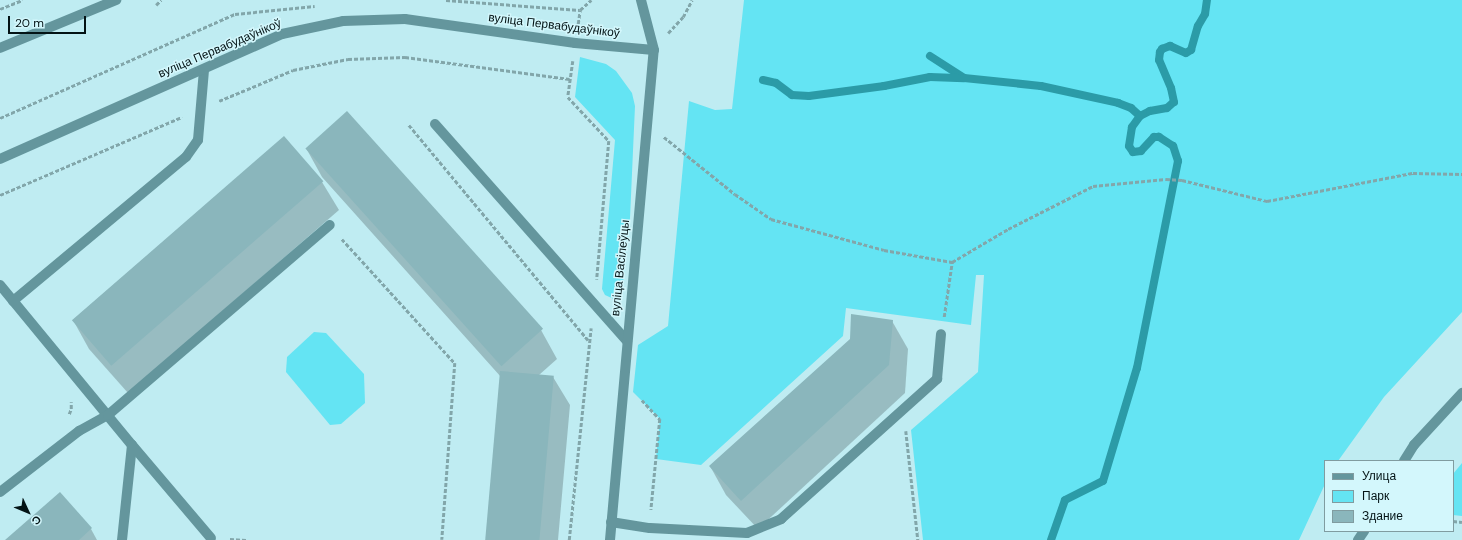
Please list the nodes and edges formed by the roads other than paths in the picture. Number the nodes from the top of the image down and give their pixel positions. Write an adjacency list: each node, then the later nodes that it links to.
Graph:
1 (116, 0): 3 (street)
2 (641, 0): 4 (street, вуліца Васілеўцы)
3 (0, 48)
4 (654, 50): 5 (street, вуліца Первабудаўнікоў); 12 (street, вуліца Васілеўцы)
5 (204, 70): 7 (street, вуліца Первабудаўнікоў); 10 (street)
6 (434, 124): 12 (street)
7 (0, 158)
8 (330, 225): 14 (street)
9 (0, 285): 10 (street)
10 (13, 301): 14 (street)
11 (941, 334): 18 (street)
12 (627, 341): 18 (street, вуліца Васілеўцы)
13 (1462, 393): 16 (street)
14 (108, 415): 15 (street); 17 (street)
15 (132, 445): 19 (street); 20 (street)
16 (1405, 460)
17 (0, 492)
18 (611, 522): 21 (street, вуліца Васілеўцы)
19 (211, 538)
20 (122, 540)
21 (610, 540)

